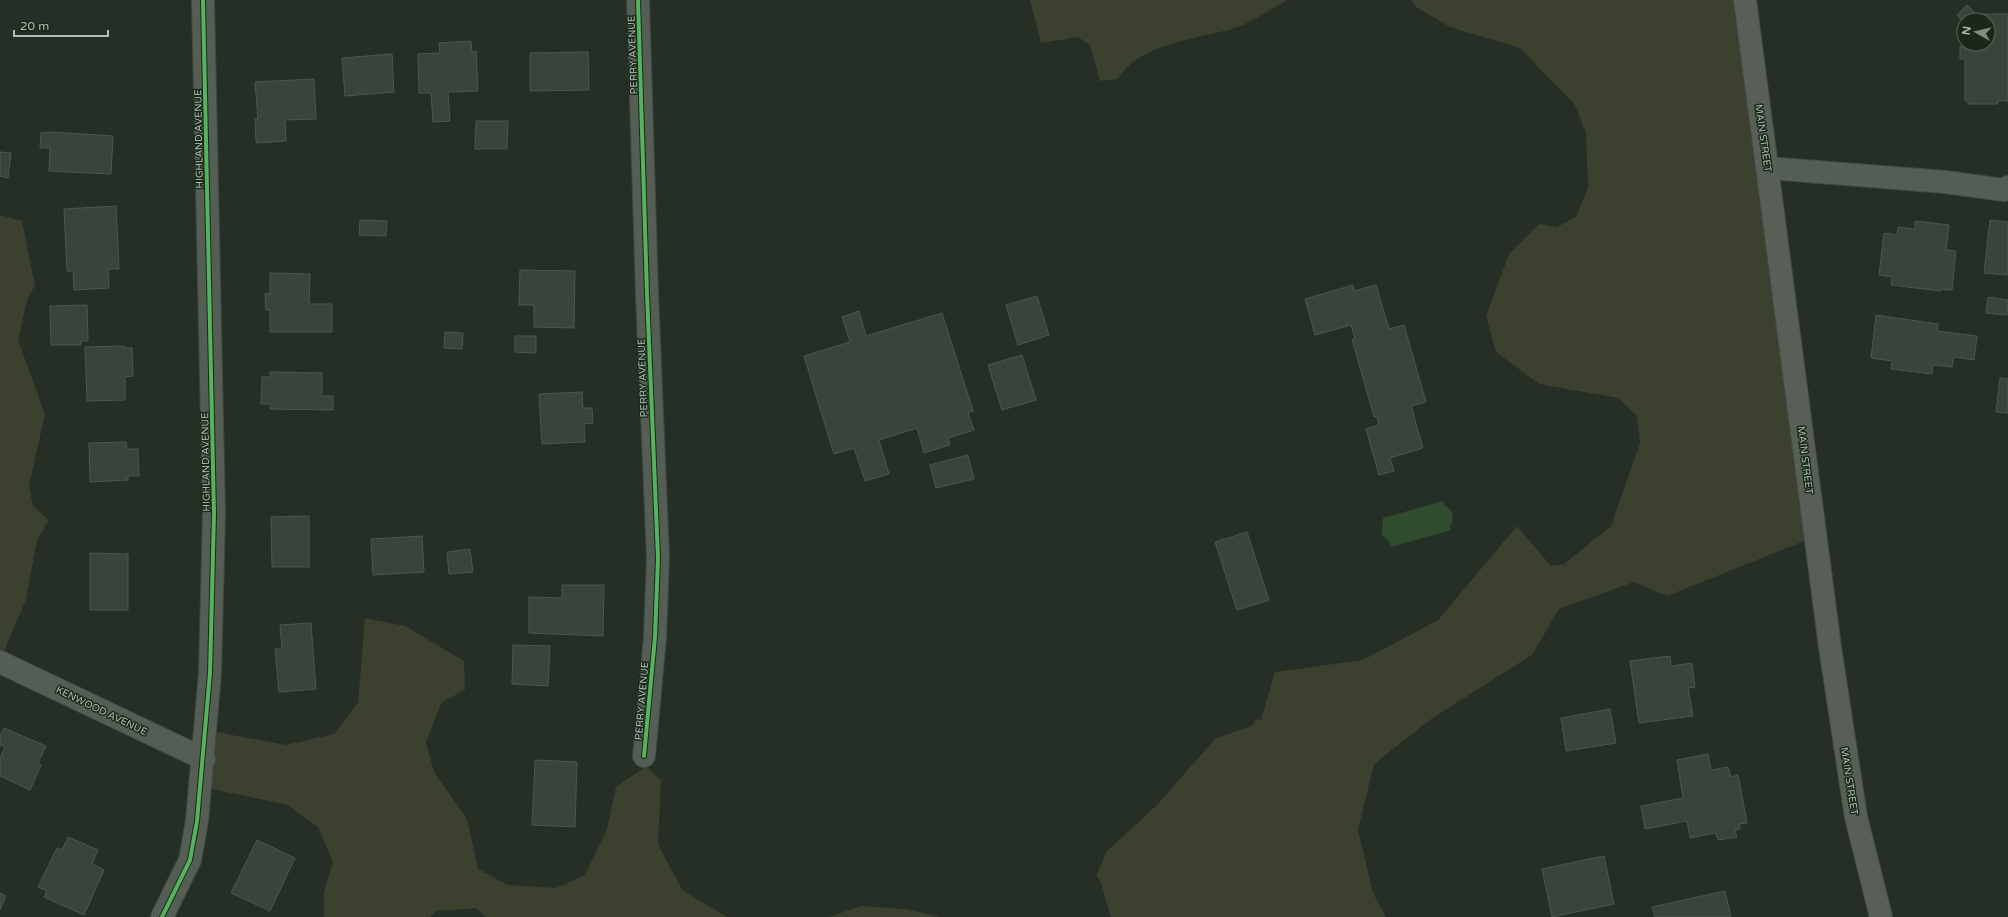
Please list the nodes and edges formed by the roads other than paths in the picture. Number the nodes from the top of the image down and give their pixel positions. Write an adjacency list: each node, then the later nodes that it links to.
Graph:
1 (203, 0): 8 (street, HIGHLAND AVENUE)
2 (638, 0): 7 (street, PERRY AVENUE)
3 (1745, 0): 4 (main road, MAIN STREET)
4 (1768, 168): 5 (street); 10 (main road, MAIN STREET)
5 (2008, 187)
6 (0, 662): 8 (street, KENWOOD AVENUE)
7 (644, 756)
8 (204, 759): 9 (street, HIGHLAND AVENUE)
9 (162, 917)
10 (1880, 917)

